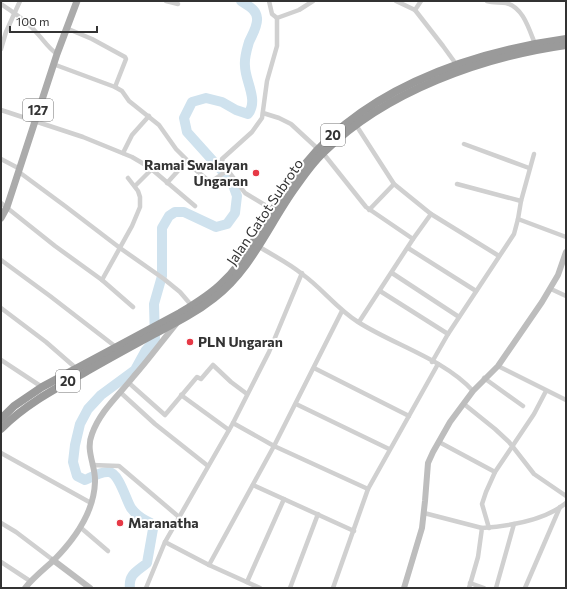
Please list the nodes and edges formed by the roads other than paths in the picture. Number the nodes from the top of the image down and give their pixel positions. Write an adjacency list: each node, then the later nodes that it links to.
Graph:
1 (20, 1): 13 (street)
2 (77, 1): 15 (main road, 127)
3 (166, 1): 11 (street)
4 (269, 1): 14 (street)
5 (312, 1): 14 (street)
6 (396, 1): 12 (street)
7 (421, 1): 12 (street)
8 (487, 1): 9 (street)
9 (506, 2): 17 (street)
10 (1, 4): 13 (street)
11 (178, 4)
12 (415, 10): 22 (street)
13 (15, 13): 19 (street); 20 (street)
14 (277, 18): 25 (street)
15 (66, 28): 20 (main road, 127); 23 (street)
16 (566, 39): 17 (highway, Jalan Gatot Subroto / 20)
17 (535, 44): 22 (highway, Jalan Gatot Subroto / 20)
18 (566, 45): 28 (highway, Jalan Gatot Subroto / 20)
19 (1, 49)
20 (57, 54): 21 (main road, 127)
21 (54, 64): 23 (street); 27 (main road, 127)
22 (456, 64): 30 (highway, Jalan Gatot Subroto / 20)
23 (115, 87): 26 (street)
24 (1, 110): 27 (street)
25 (263, 113): 30 (street); 38 (street)
26 (149, 116): 31 (street); 34 (street)
27 (35, 120): 31 (street); 37 (main road, 127)
28 (356, 125): 30 (highway, Jalan Gatot Subroto / 20); 41 (street)
29 (464, 144): 35 (street)
30 (320, 151): 47 (highway, Jalan Gatot Subroto / 20); 48 (street); 54 (highway, Jalan Gatot Subroto / 20)
31 (123, 153): 36 (street)
32 (534, 154): 35 (street)
33 (1, 159): 37 (street)
34 (186, 162): 38 (street); 40 (street)
35 (529, 168): 44 (street)
36 (152, 169): 40 (street); 43 (street)
37 (19, 170): 45 (main road, 127); 55 (street)
38 (228, 170): 47 (street)
39 (128, 178): 43 (street)
40 (167, 183): 46 (street)
41 (394, 184): 48 (street); 49 (street)
42 (457, 184): 44 (street)
43 (135, 186): 55 (street)
44 (520, 200): 51 (street)
45 (4, 205): 50 (main road, 127); 62 (street)
46 (195, 206)
47 (273, 210): 68 (highway, Jalan Gatot Subroto / 20)
48 (369, 210): 53 (street)
49 (432, 214): 53 (street); 58 (street)
50 (1, 218)
51 (518, 220): 52 (street); 58 (street)
52 (566, 237)
53 (413, 239): 56 (street)
54 (258, 246): 60 (street); 73 (highway, Jalan Gatot Subroto / 20)
55 (120, 248): 62 (street); 68 (street)
56 (408, 248): 61 (street); 65 (street)
57 (566, 252): 63 (street)
58 (499, 256): 65 (street)
59 (1, 260): 76 (street)
60 (302, 273): 70 (street); 89 (street)
61 (392, 273): 64 (street); 71 (street)
62 (102, 280): 67 (street)
63 (551, 289): 66 (street); 80 (street)
64 (380, 290): 72 (street); 74 (street)
65 (476, 291): 71 (street)
66 (566, 296)
67 (132, 306)
68 (192, 306): 75 (highway, Jalan Gatot Subroto / 20)
69 (1, 308): 82 (street)
70 (342, 311): 72 (street); 81 (street)
71 (459, 317): 74 (street)
72 (359, 322): 78 (street)
73 (176, 324): 75 (highway, Jalan Gatot Subroto / 20); 84 (street)
74 (448, 334): 78 (street)
75 (140, 338): 76 (highway, Jalan Gatot Subroto / 20); 98 (highway, Jalan Gatot Subroto / 20)
76 (116, 347): 82 (highway, Jalan Gatot Subroto / 20)
77 (1, 360): 85 (street)
78 (432, 362): 79 (street)
79 (438, 364): 87 (street); 95 (street)
80 (498, 366): 83 (street); 86 (street)
81 (314, 368): 92 (street); 95 (street)
82 (77, 369): 85 (highway, Jalan Gatot Subroto / 20)
83 (484, 378): 87 (street); 94 (street)
84 (129, 383): 88 (street); 90 (street)
85 (42, 387): 96 (highway, Jalan Gatot Subroto / 20)
86 (546, 390): 91 (street); 102 (street)
87 (473, 391): 93 (street)
88 (120, 392): 105 (street); 106 (street)
89 (247, 394): 90 (street); 97 (street)
90 (181, 395): 99 (street)
91 (566, 400)
92 (296, 404): 101 (street); 103 (street)
93 (464, 404): 100 (street); 102 (street)
94 (523, 406)
95 (409, 416): 103 (street)
96 (1, 419)
97 (233, 423): 99 (street); 101 (street)
98 (1, 429)
99 (229, 430): 105 (street)
100 (439, 442): 107 (street); 115 (street)
101 (274, 446): 108 (street); 109 (street)
102 (513, 446): 107 (street); 110 (street)
103 (389, 449): 109 (street)
104 (1, 453): 113 (street)
105 (208, 466): 117 (street)
106 (93, 467): 113 (street); 117 (street)
107 (495, 472): 122 (street)
108 (253, 485): 111 (street); 128 (street)
109 (368, 489): 123 (street)
110 (566, 496)
111 (284, 499): 116 (street); 130 (street)
112 (566, 502): 114 (street)
113 (91, 503): 120 (street)
114 (560, 508): 119 (street); 142 (street)
115 (424, 513): 121 (street); 138 (street)
116 (318, 514): 123 (street); 136 (street)
117 (179, 517): 124 (street)
118 (1, 523): 126 (street)
119 (514, 524): 122 (street); 141 (street)
120 (80, 527): 125 (street); 126 (street)
121 (482, 528): 122 (street); 131 (street)
122 (489, 528)
123 (354, 531): 137 (street)
124 (165, 542): 128 (street); 134 (street)
125 (108, 551)
126 (53, 560): 129 (street); 133 (street)
127 (1, 562): 129 (street)
128 (209, 565): 130 (street)
129 (30, 581): 132 (street)
130 (247, 582): 135 (street)
131 (470, 583): 139 (street); 140 (street)
132 (24, 588)
133 (90, 588)
134 (146, 588)
135 (260, 588)
136 (290, 588)
137 (333, 588)
138 (404, 588)
139 (468, 588)
140 (484, 588)
141 (496, 588)
142 (525, 588)

